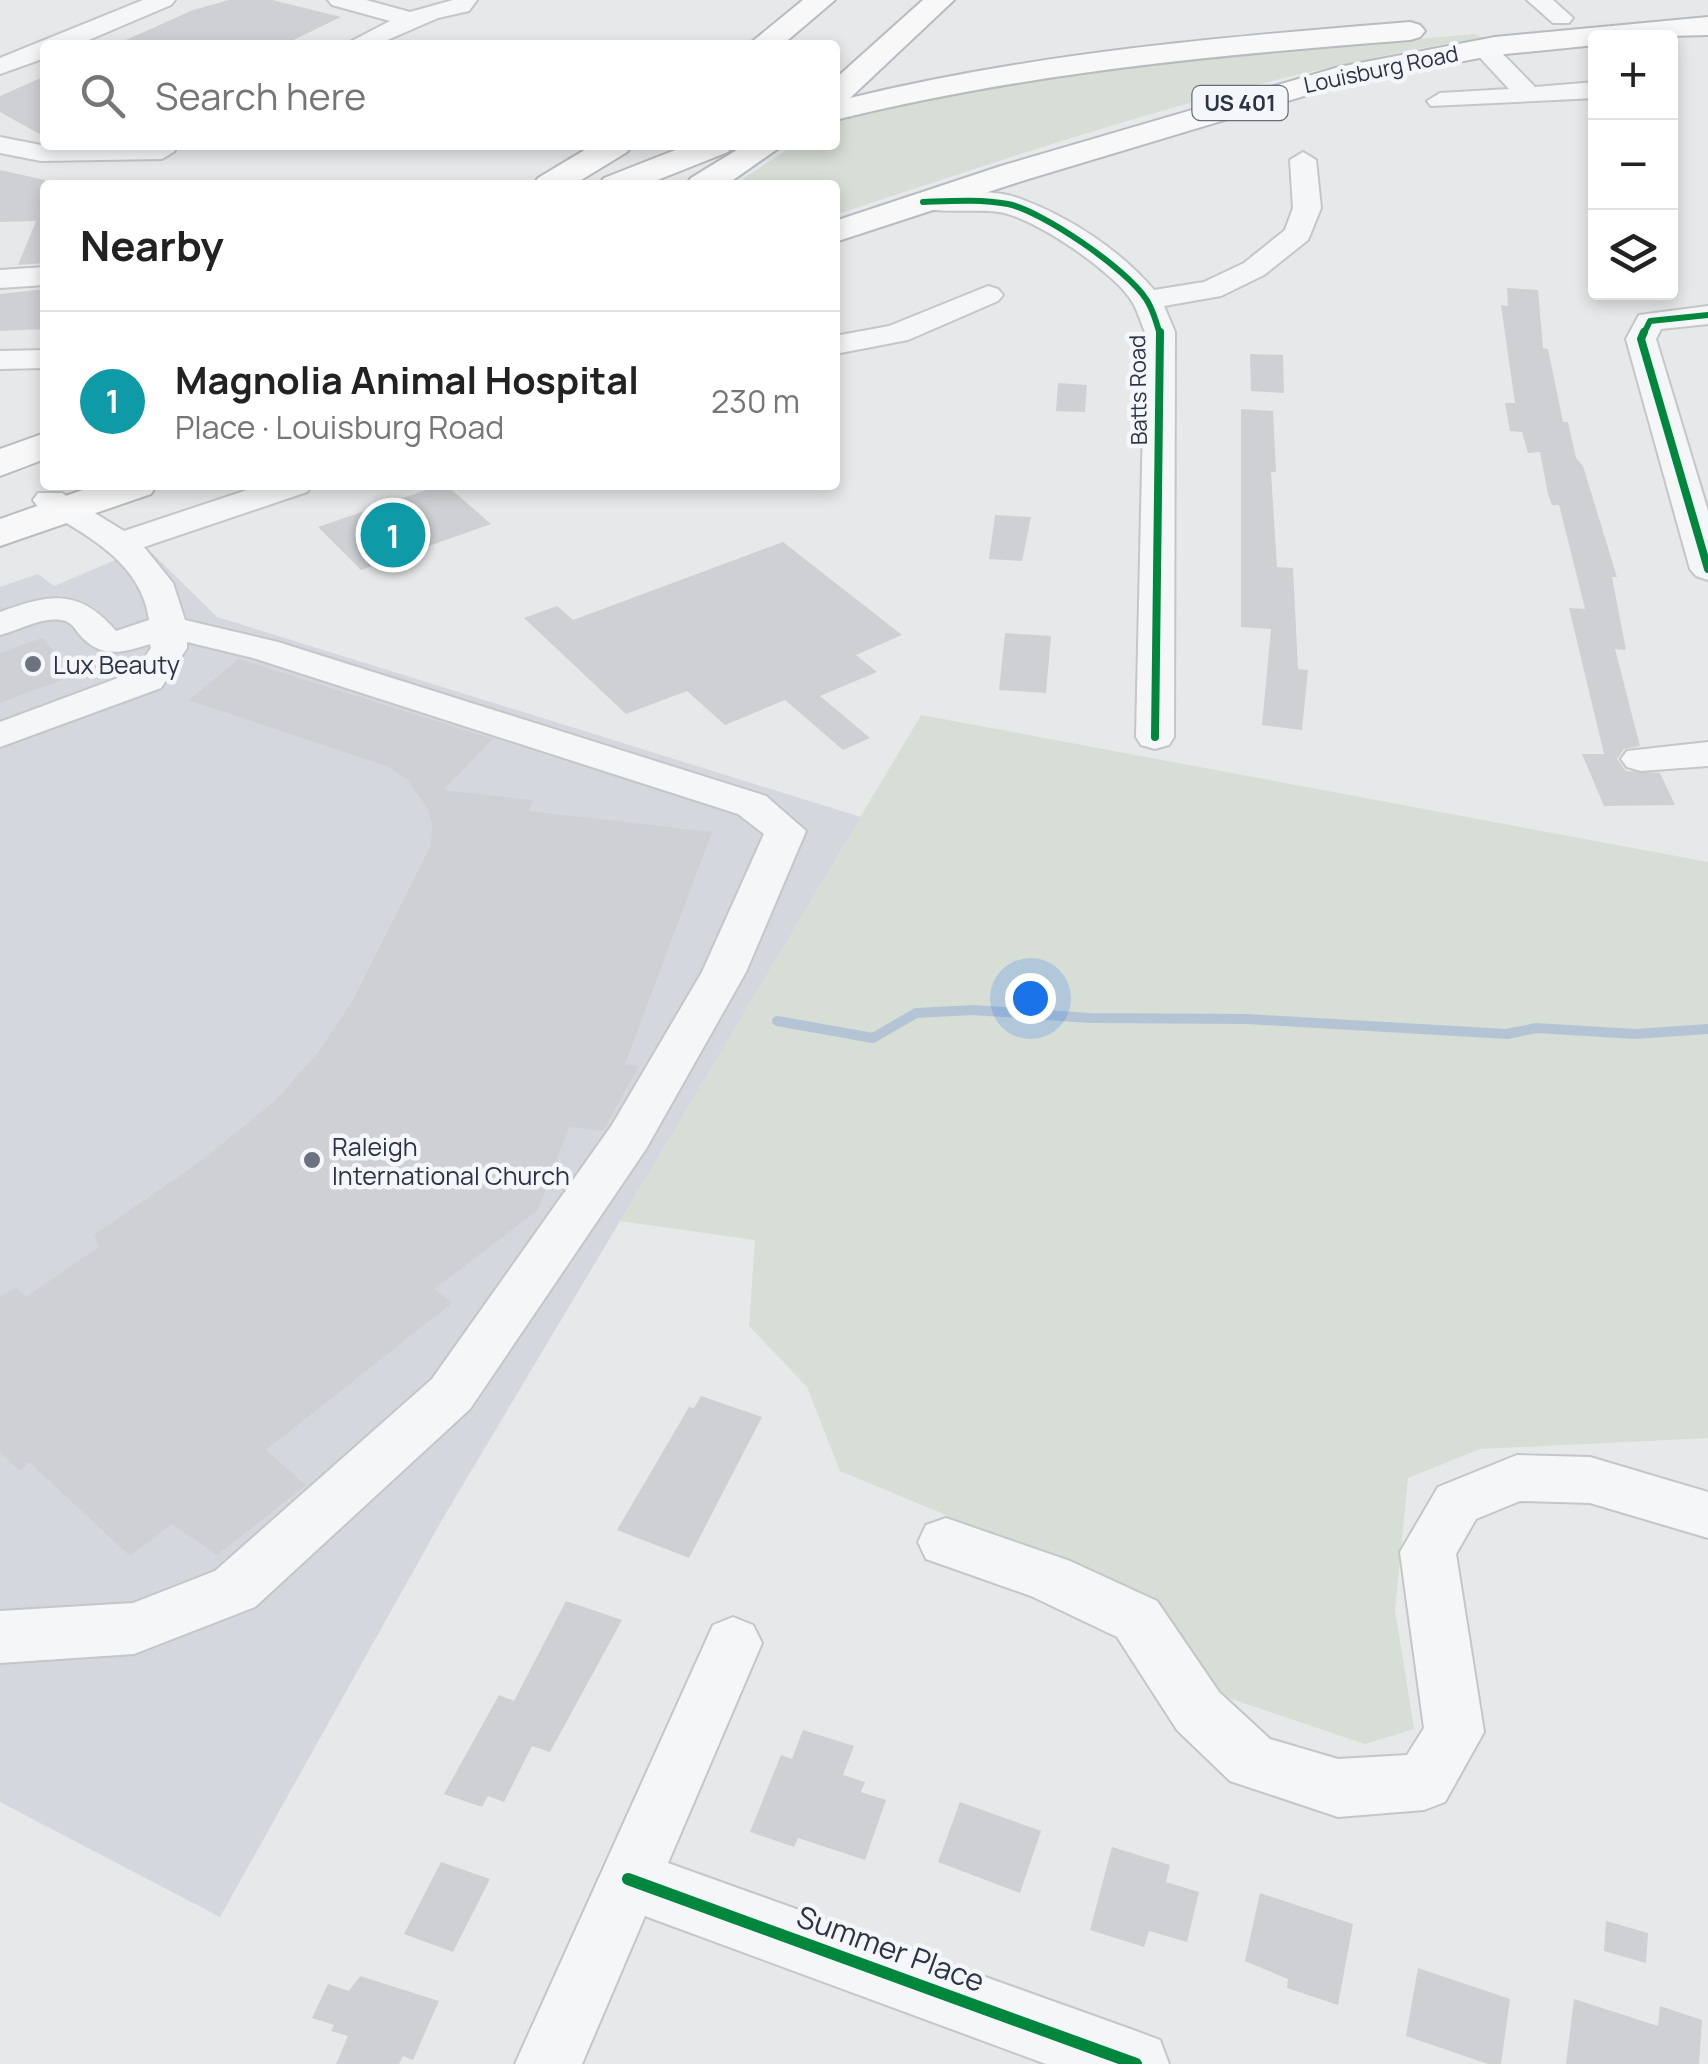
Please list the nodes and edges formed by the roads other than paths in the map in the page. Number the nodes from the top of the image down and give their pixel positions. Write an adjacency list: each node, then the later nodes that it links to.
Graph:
1 (162, 0): 10 (street)
2 (340, 0): 8 (street)
3 (466, 0): 8 (street)
4 (821, 0): 12 (highway)
5 (940, 0): 18 (highway)
6 (1708, 8): 7 (highway, Louisburg Road / US 401)
7 (1550, 9): 19 (highway, Louisburg Road / US 401)
8 (411, 20): 11 (street)
9 (1708, 26): 13 (highway, Louisburg Road / US 401)
10 (68, 40)
11 (367, 40)
12 (769, 40)
13 (1483, 48): 17 (street); 30 (highway, Louisburg Road / US 401)
14 (40, 51): 15 (street)
15 (0, 66)
16 (1588, 91): 17 (street)
17 (1529, 95): 20 (street)
18 (840, 96)
19 (840, 99)
20 (1440, 101)
21 (0, 145): 22 (street)
22 (162, 150)
23 (608, 150): 27 (highway)
24 (704, 150): 28 (highway)
25 (758, 151): 29 (highway)
26 (1303, 160): 35 (street)
27 (558, 180)
28 (629, 180)
29 (711, 180)
30 (1012, 189): 31 (highway, Louisburg Road / US 401); 35 (street, Batts Road)
31 (840, 230)
32 (40, 276): 33 (street)
33 (0, 278)
34 (988, 295): 37 (street)
35 (1147, 300): 51 (street, Batts Road)
36 (1708, 315): 47 (street)
37 (840, 343)
38 (40, 359): 39 (street)
39 (0, 360)
40 (40, 448): 41 (highway)
41 (0, 464)
42 (112, 490): 44 (highway)
43 (280, 490): 46 (street)
44 (68, 499): 45 (highway); 46 (street)
45 (0, 529)
46 (118, 544): 49 (street)
47 (1708, 569)
48 (0, 624): 49 (street)
49 (166, 626): 50 (street); 56 (street)
50 (0, 734)
51 (1155, 737)
52 (1708, 754): 53 (street)
53 (1641, 760)
54 (1708, 1514): 55 (street)
55 (946, 1542)
56 (0, 1637)
57 (734, 1643): 58 (street)
58 (628, 1879): 59 (street); 60 (street, Summer Place)
59 (548, 2064)
60 (1136, 2064)

